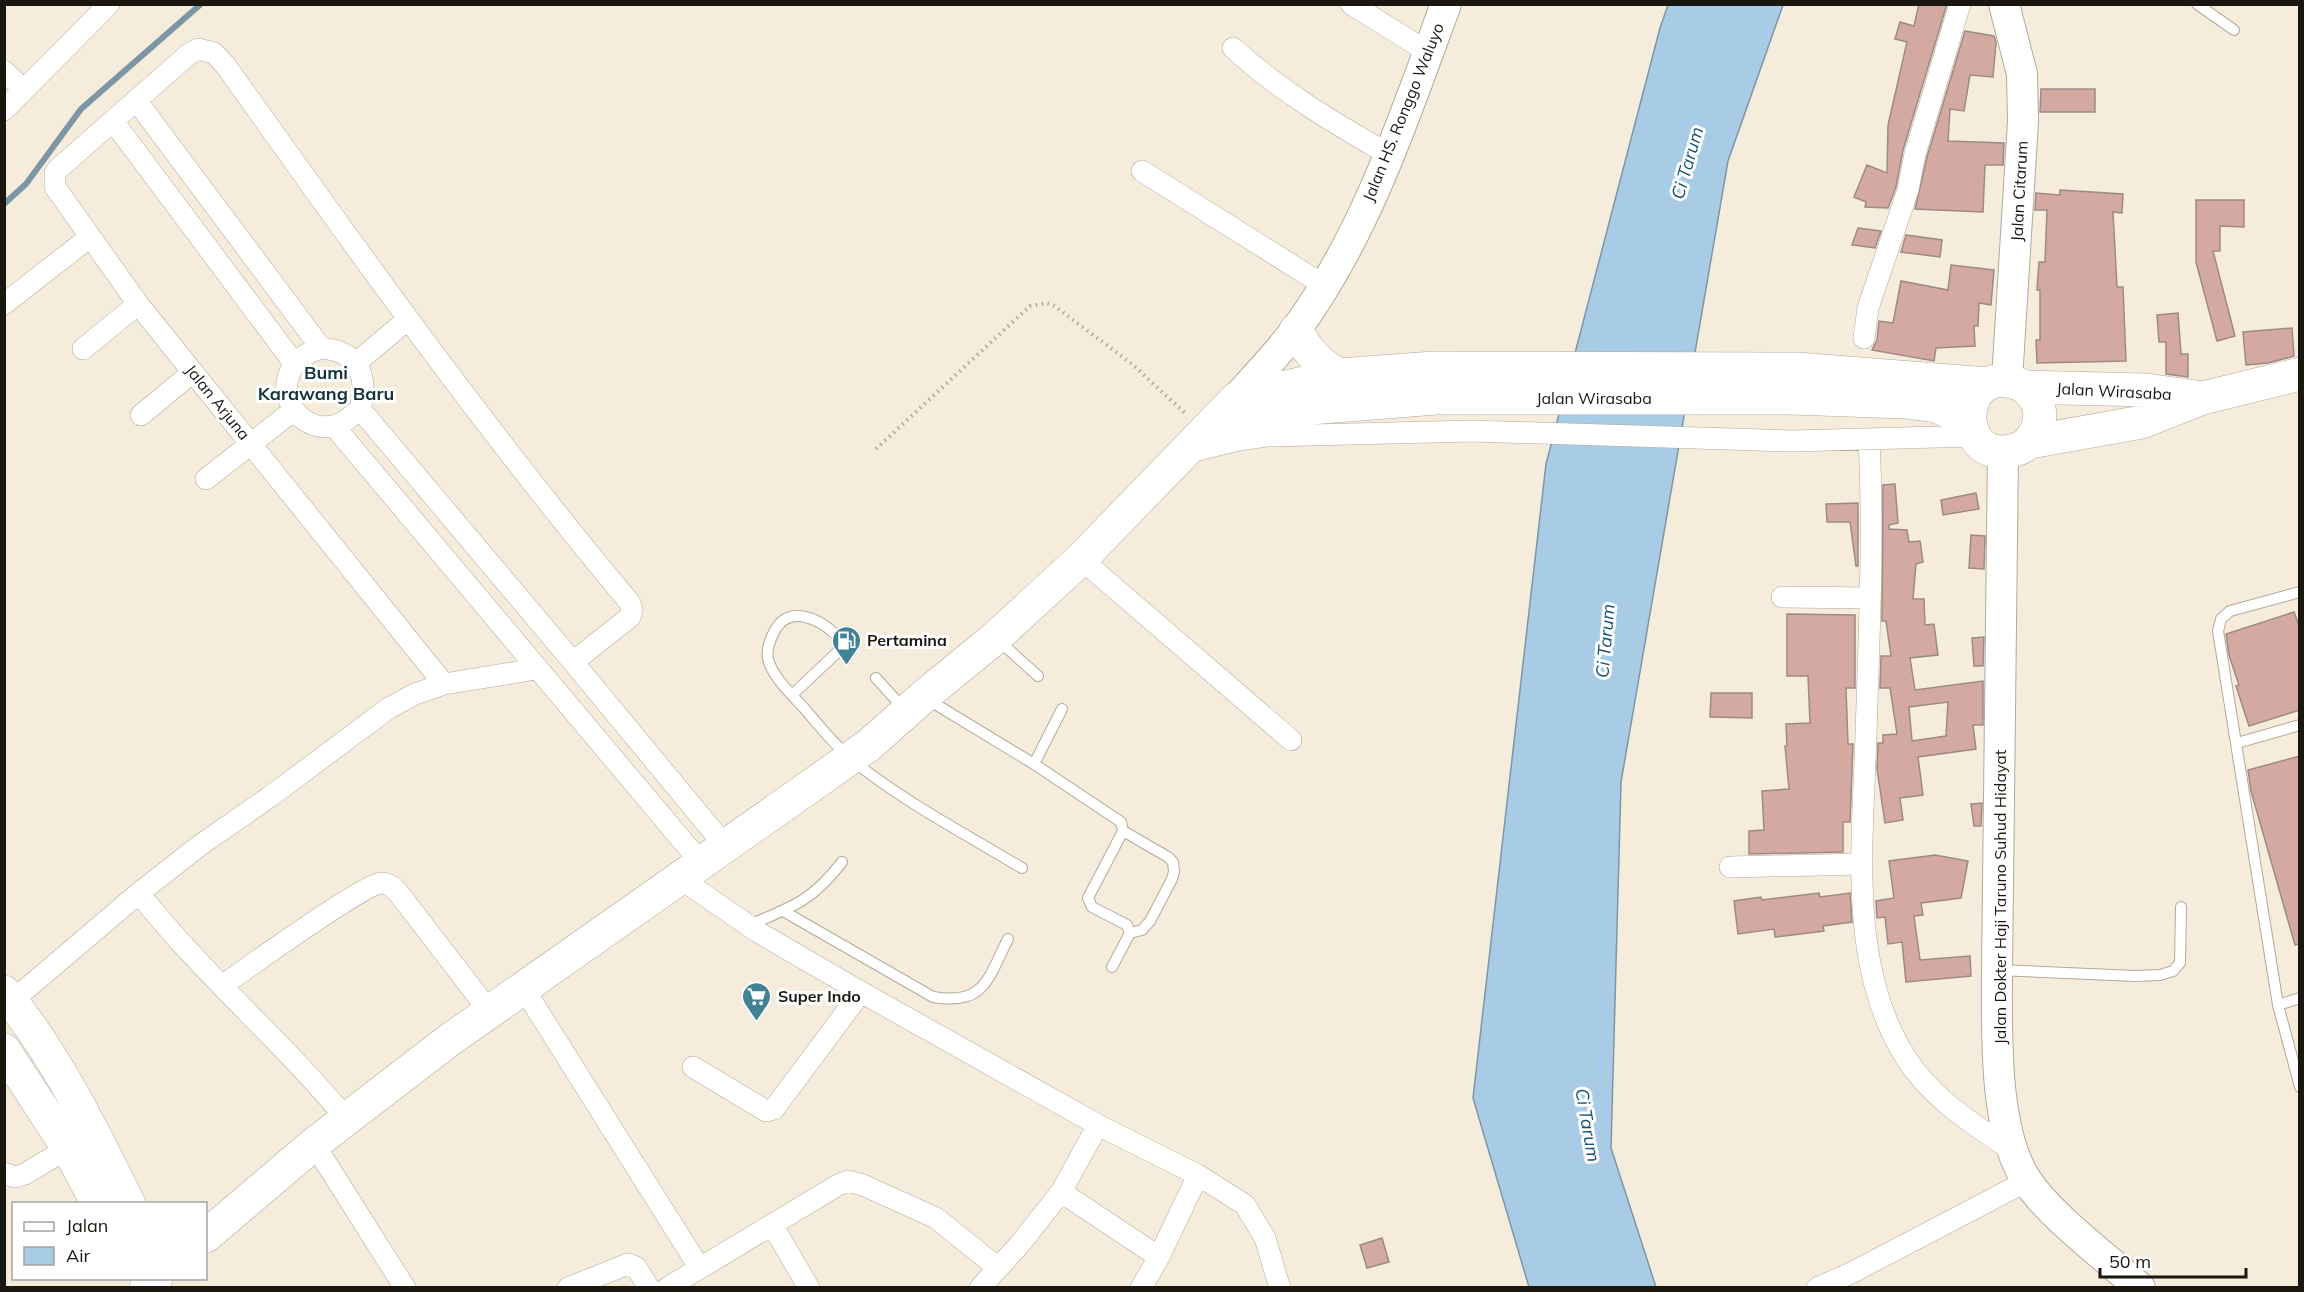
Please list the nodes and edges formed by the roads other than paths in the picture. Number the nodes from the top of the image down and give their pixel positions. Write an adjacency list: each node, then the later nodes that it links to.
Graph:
1 (109, 4): 11 (street)
2 (1351, 4): 9 (street)
3 (1446, 4): 9 (street, Jalan HS. Ronggo Waluyo)
4 (1960, 4): 23 (street)
5 (2004, 4): 33 (street, Jalan Citarum)
6 (2197, 4): 7 (lane)
7 (2234, 30)
8 (1233, 48): 15 (street)
9 (1428, 52): 15 (street, Jalan HS. Ronggo Waluyo)
10 (4, 71): 11 (street)
11 (24, 90): 13 (street)
12 (136, 100): 14 (street); 21 (street); 24 (street)
13 (4, 110)
14 (113, 121): 17 (street, Jalan Arjuna); 26 (street)
15 (1390, 155): 18 (street, Jalan HS. Ronggo Waluyo)
16 (1142, 171): 18 (street)
17 (90, 237): 19 (street); 20 (street, Jalan Arjuna)
18 (1324, 286): 22 (street, Jalan HS. Ronggo Waluyo)
19 (4, 304)
20 (138, 304): 25 (street); 28 (street, Jalan Arjuna)
21 (407, 320): 27 (street); 53 (street)
22 (1296, 330): 30 (main road); 34 (street, Jalan HS. Ronggo Waluyo)
23 (1864, 338)
24 (321, 348): 26 (street); 27 (street)
25 (83, 349)
26 (294, 363): 37 (street)
27 (356, 363): 36 (street)
28 (193, 372): 38 (street); 43 (street, Jalan Arjuna)
29 (2300, 374): 35 (main road, Jalan Wirasaba)
30 (1339, 375): 31 (main road, Jalan Wirasaba); 34 (main road, Jalan Wirasaba)
31 (1435, 383): 32 (main road, Jalan Wirasaba); 41 (main road, Jalan Wirasaba)
32 (1794, 383): 33 (main road, Jalan Wirasaba); 40 (main road, Jalan Wirasaba)
33 (2007, 384): 35 (main road, Jalan Wirasaba); 40 (main road); 44 (main road)
34 (1237, 398): 41 (main road, Jalan HS. Ronggo Waluyo)
35 (2203, 398): 44 (main road, Jalan Wirasaba)
36 (360, 409): 39 (street); 53 (street)
37 (294, 410): 39 (street); 43 (street)
38 (141, 415)
39 (333, 426): 54 (street)
40 (1972, 431): 42 (street); 44 (main road)
41 (1200, 436): 42 (street); 46 (main road, Jalan HS. Ronggo Waluyo)
42 (1869, 440): 49 (street)
43 (251, 442): 45 (street); 57 (street, Jalan Arjuna)
44 (2016, 447): 81 (street, Jalan Dokter Haji Taruno Suhud Hidayat)
45 (206, 479)
46 (1081, 559): 51 (main road, Jalan HS. Ronggo Waluyo); 62 (street)
47 (2300, 592): 63 (lane)
48 (1782, 597): 49 (street)
49 (1870, 598): 71 (street)
50 (835, 634): 58 (lane)
51 (995, 638): 55 (lane); 59 (main road, Jalan HS. Ronggo Waluyo)
52 (844, 645): 58 (lane)
53 (573, 662): 66 (street)
54 (536, 669): 57 (street); 67 (street)
55 (1038, 676)
56 (876, 678): 59 (lane)
57 (444, 684): 74 (street)
58 (792, 695): 64 (lane)
59 (915, 704): 64 (main road, Jalan HS. Ronggo Waluyo); 65 (lane)
60 (1062, 709): 65 (lane)
61 (2300, 725): 63 (lane)
62 (1291, 740)
63 (2237, 743): 87 (lane)
64 (851, 759): 70 (main road, Jalan HS. Ronggo Waluyo); 73 (lane)
65 (1034, 764): 68 (lane)
66 (677, 788): 67 (street); 70 (street)
67 (654, 807): 70 (street)
68 (1123, 831): 78 (lane); 78 (lane)
69 (842, 862): 76 (lane)
70 (703, 863): 77 (street); 83 (main road, Jalan HS. Ronggo Waluyo)
71 (1862, 864): 72 (street); 96 (street)
72 (1730, 867)
73 (1022, 868)
74 (139, 893): 82 (street); 85 (street)
75 (2181, 907): 81 (lane)
76 (783, 911): 77 (lane); 79 (lane)
77 (749, 925): 84 (street)
78 (1130, 933): 80 (lane)
79 (1008, 939)
80 (1112, 967)
81 (1997, 970): 96 (street, Jalan Dokter Haji Taruno Suhud Hidayat)
82 (222, 986): 88 (street); 92 (street)
83 (524, 989): 88 (main road, Jalan HS. Ronggo Waluyo); 106 (street)
84 (861, 992): 90 (street); 93 (street)
85 (8, 996): 102 (main road)
86 (2300, 998): 87 (lane)
87 (2278, 1005): 91 (lane)
88 (490, 1012): 92 (main road, Jalan HS. Ronggo Waluyo)
89 (4, 1050): 95 (main road)
90 (693, 1067)
91 (2300, 1087)
92 (347, 1120): 94 (main road, Jalan HS. Ronggo Waluyo)
93 (1098, 1125): 98 (street); 100 (street)
94 (314, 1144): 104 (main road, Jalan HS. Ronggo Waluyo); 109 (street)
95 (68, 1148): 97 (street); 101 (main road)
96 (2011, 1150): 99 (street, Jalan Dokter Haji Taruno Suhud Hidayat)
97 (4, 1173)
98 (1198, 1175): 105 (street); 115 (street)
99 (2027, 1181): 116 (street); 117 (street, Jalan Dokter Haji Taruno Suhud Hidayat)
100 (1061, 1192): 105 (street); 107 (street)
101 (97, 1202)
102 (128, 1202)
103 (773, 1226): 106 (street); 107 (street); 113 (street)
104 (207, 1235)
105 (1159, 1257): 108 (street)
106 (699, 1267): 112 (street)
107 (998, 1268): 114 (street)
108 (1145, 1286)
109 (405, 1287)
110 (568, 1287): 111 (street)
111 (649, 1287)
112 (667, 1287)
113 (809, 1287)
114 (980, 1287)
115 (1281, 1287)
116 (1817, 1287)
117 (2140, 1287)

